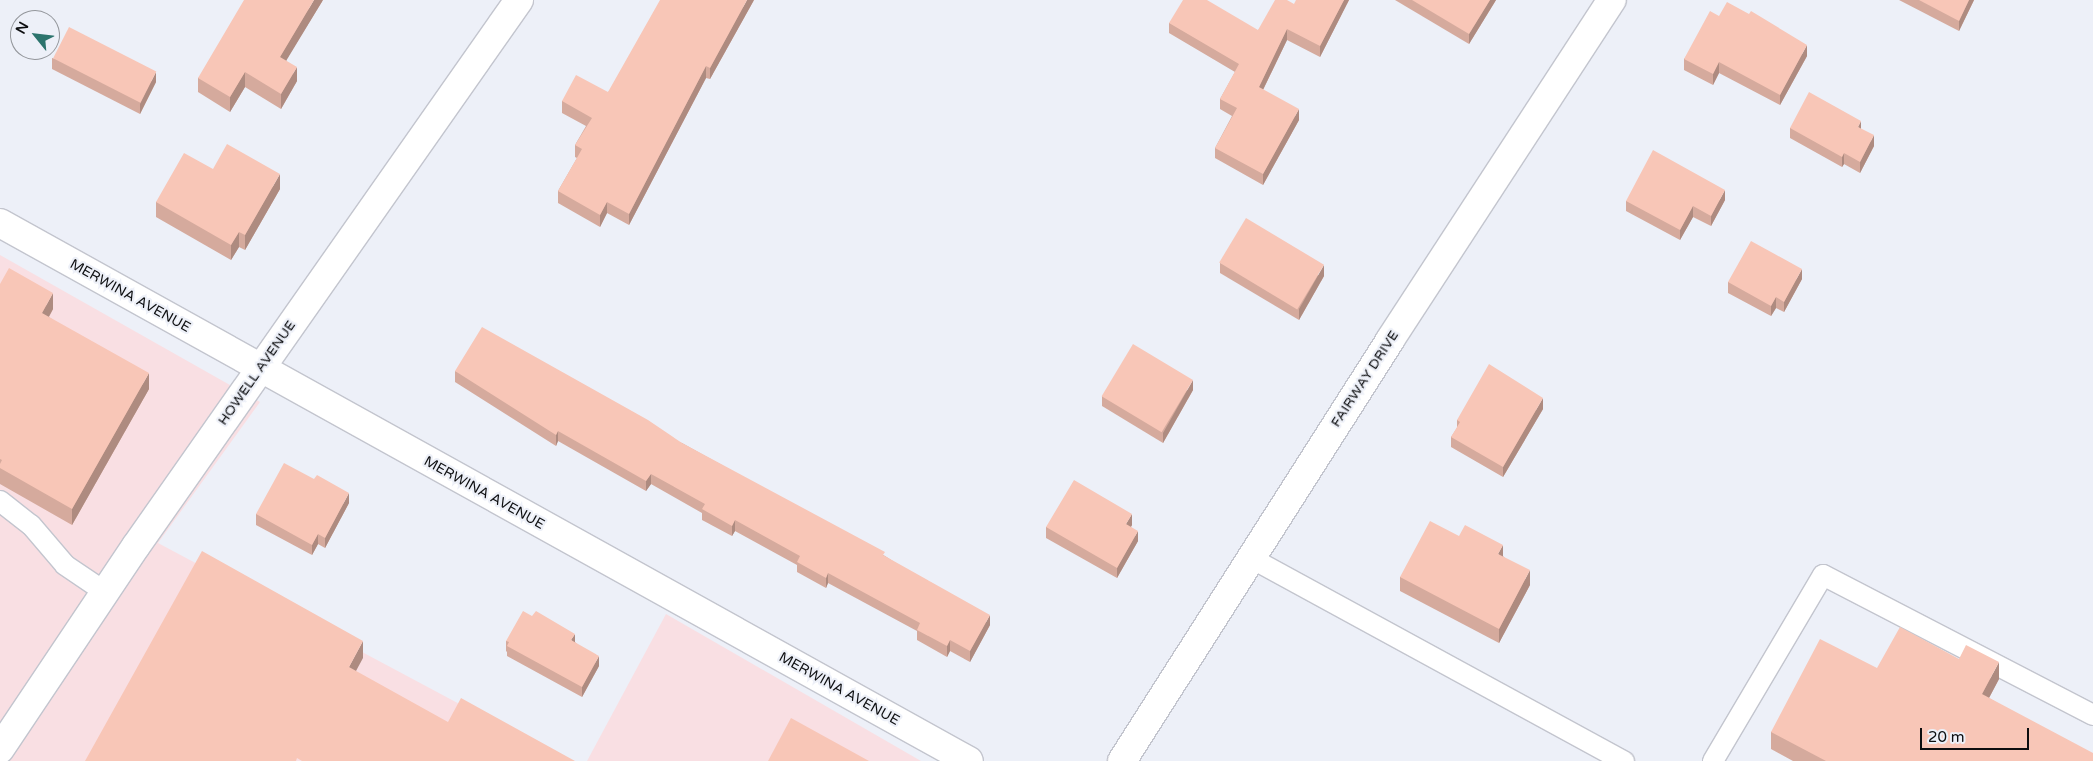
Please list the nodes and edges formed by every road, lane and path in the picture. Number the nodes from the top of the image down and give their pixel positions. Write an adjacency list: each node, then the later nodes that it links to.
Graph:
1 (519, 0): 4 (street, HOWELL AVENUE)
2 (1612, 0): 6 (street, FAIRWAY DRIVE)
3 (0, 223): 4 (street, MERWINA AVENUE)
4 (260, 369): 7 (street, HOWELL AVENUE); 10 (street, MERWINA AVENUE)
5 (0, 501): 7 (lane)
6 (1251, 558): 11 (street, FAIRWAY DRIVE); 12 (lane)
7 (105, 592): 9 (street, HOWELL AVENUE)
8 (2093, 715): 13 (lane)
9 (0, 749)
10 (970, 761)
11 (1122, 761)
12 (1624, 761)
13 (1713, 761)

